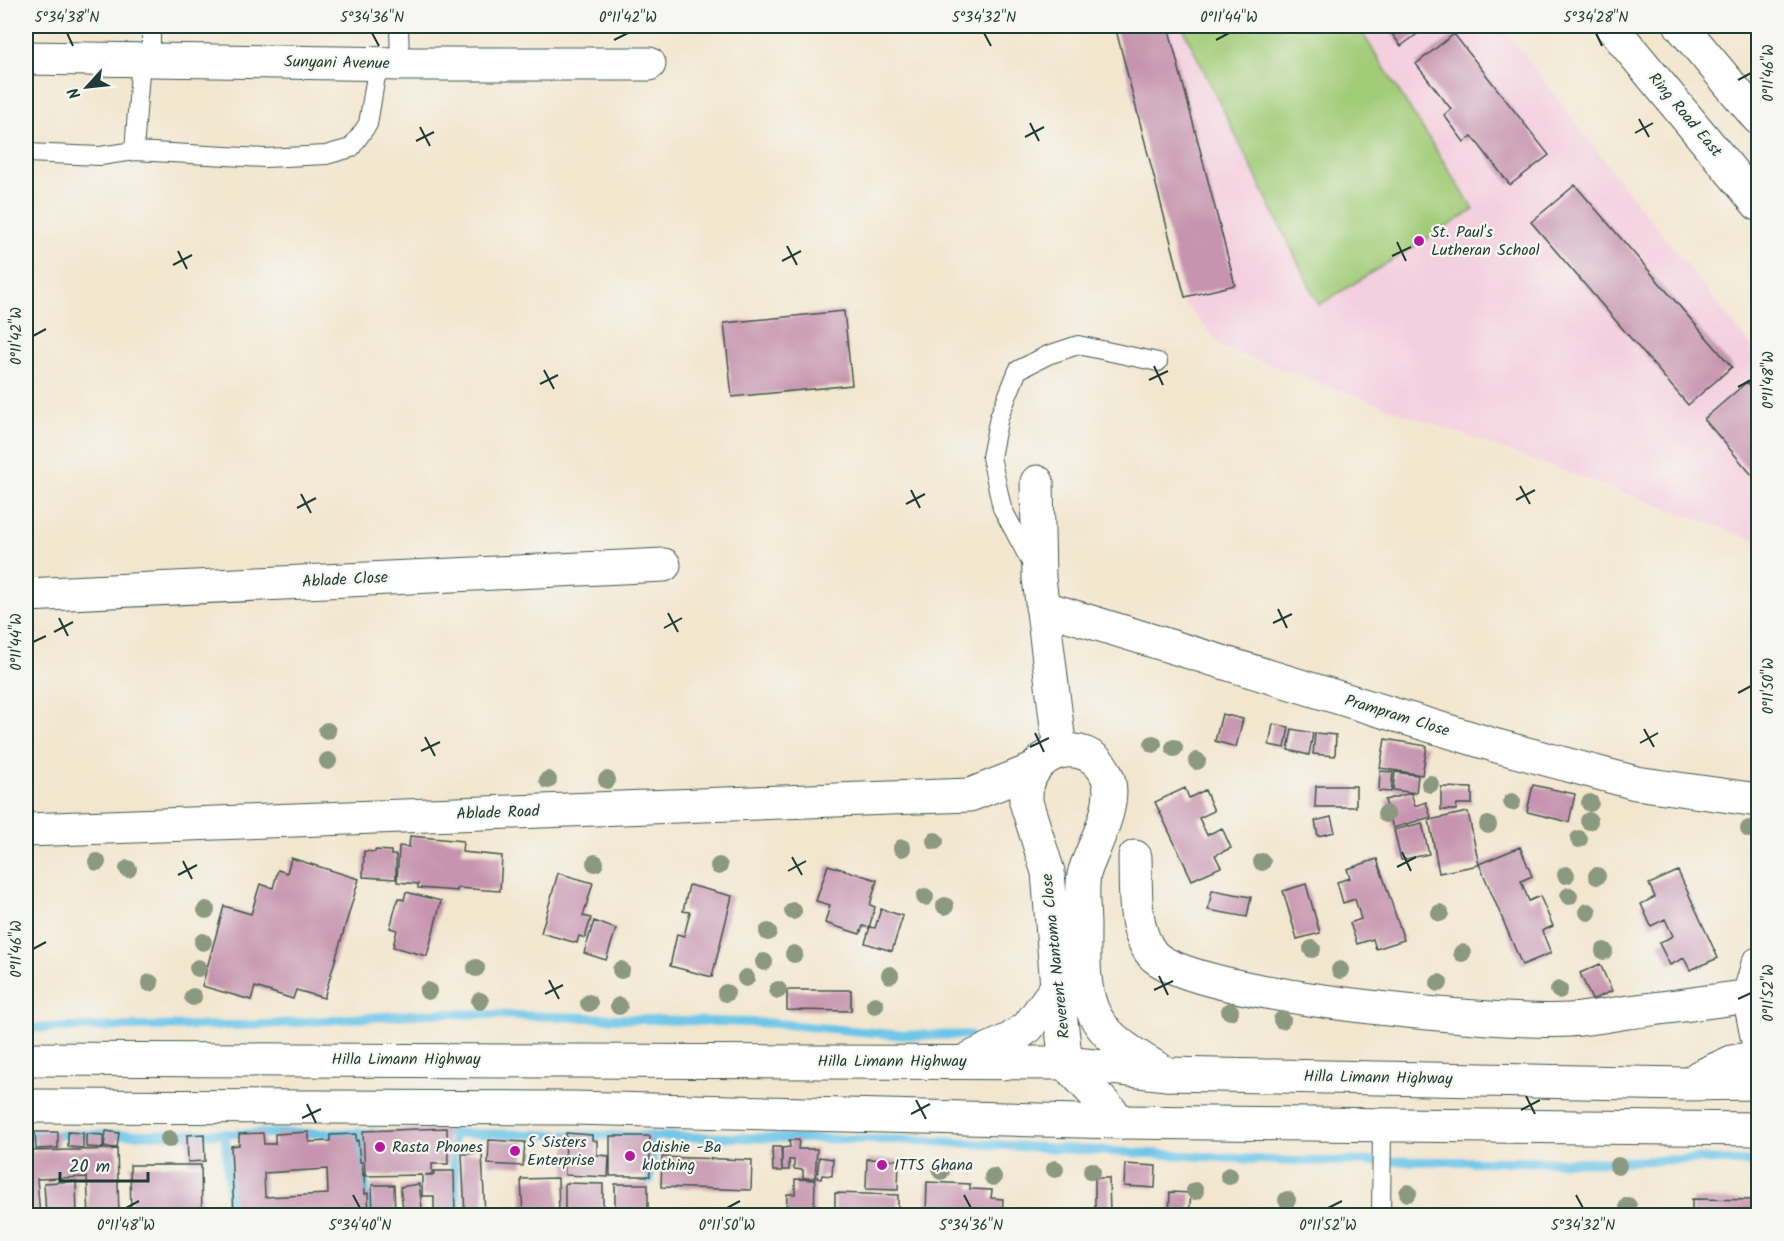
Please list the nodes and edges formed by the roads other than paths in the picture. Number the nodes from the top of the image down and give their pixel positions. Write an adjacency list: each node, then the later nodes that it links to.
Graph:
1 (151, 26): 6 (lane)
2 (399, 26): 7 (lane)
3 (1611, 26): 12 (street, Ring Road East)
4 (1681, 26): 9 (street)
5 (26, 58): 6 (street, Sunyani Avenue)
6 (146, 59): 7 (street, Sunyani Avenue); 10 (lane)
7 (389, 64): 8 (street, Sunyani Avenue); 10 (lane)
8 (649, 64)
9 (1758, 118)
10 (134, 151): 11 (lane)
11 (26, 153)
12 (1758, 204)
13 (1158, 362): 16 (lane)
14 (1036, 482): 16 (street)
15 (664, 565): 17 (street, Ablade Close)
16 (1041, 593): 18 (street); 21 (street, Prampram Close)
17 (26, 595)
18 (1060, 752): 19 (street); 33 (street, Reverent Nantoma Close)
19 (1033, 770): 20 (street, Ablade Road); 22 (street, Reverent Nantoma Close)
20 (970, 795): 22 (street, Ablade Road); 23 (street, Ablade Road)
21 (1758, 801)
22 (1034, 825): 26 (street, Reverent Nantoma Close)
23 (26, 830)
24 (1135, 857): 27 (street)
25 (1758, 964): 27 (street)
26 (1057, 987): 31 (street); 32 (street, Reverent Nantoma Close)
27 (1754, 997): 28 (street)
28 (1758, 1041)
29 (1758, 1057): 35 (street)
30 (26, 1059): 31 (street, Hilla Limann Highway)
31 (964, 1061): 32 (street, Hilla Limann Highway)
32 (1066, 1063): 33 (street, Hilla Limann Highway); 37 (street, Reverent Nantoma Close)
33 (1167, 1074): 35 (street, Hilla Limann Highway)
34 (1758, 1083): 35 (street, Hilla Limann Highway)
35 (1684, 1084)
36 (26, 1106): 37 (street)
37 (1121, 1122): 38 (street)
38 (1382, 1125): 39 (street); 40 (lane)
39 (1758, 1129)
40 (1381, 1215)

